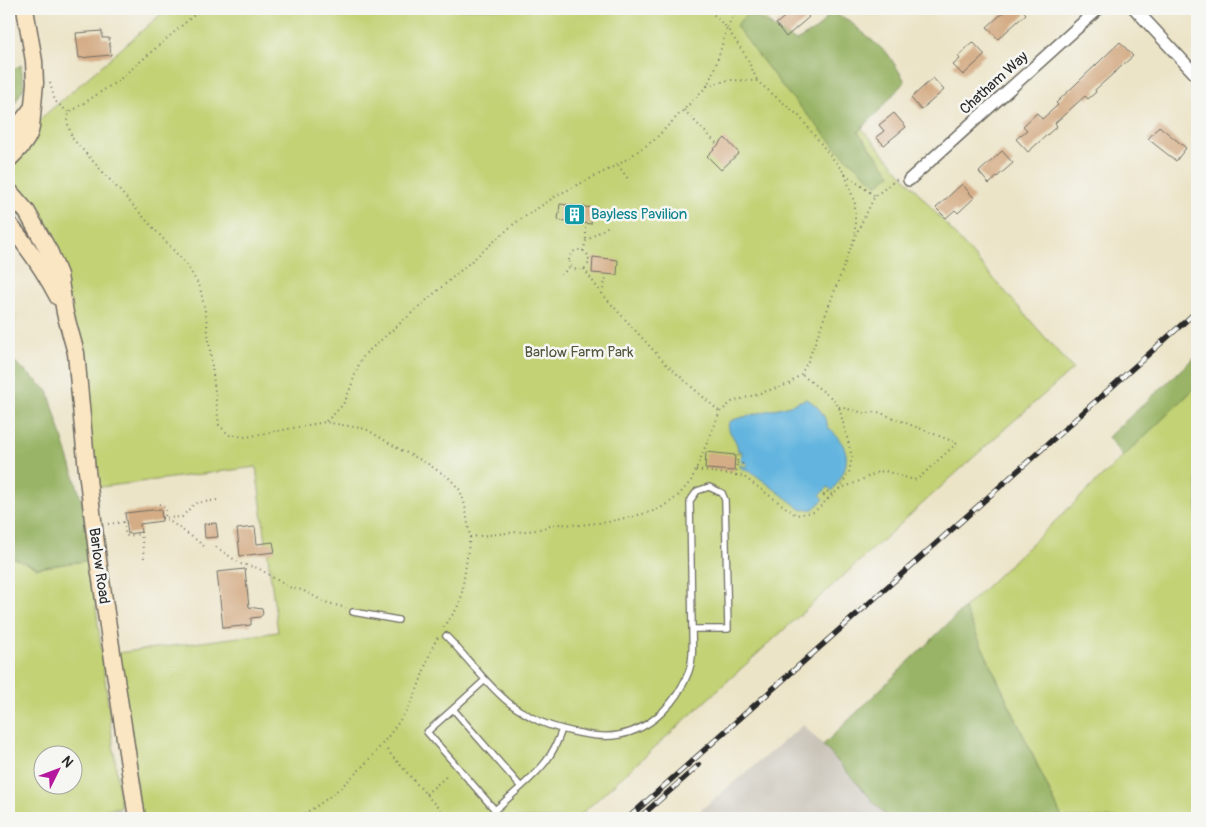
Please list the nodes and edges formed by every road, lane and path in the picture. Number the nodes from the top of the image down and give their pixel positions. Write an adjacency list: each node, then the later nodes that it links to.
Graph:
1 (26, 9): 11 (street)
2 (201, 9): 39 (path)
3 (708, 9): 7 (path)
4 (737, 9): 7 (path)
5 (1098, 9): 19 (street, Chatham Way)
6 (1135, 9): 8 (street)
7 (726, 28): 9 (path); 10 (path)
8 (1197, 76)
9 (757, 81): 10 (path); 17 (path)
10 (707, 86): 12 (path)
11 (33, 108): 13 (street); 15 (street)
12 (684, 110): 14 (path); 16 (path)
13 (9, 142)
14 (718, 145)
15 (9, 159)
16 (618, 165): 18 (path); 39 (path)
17 (845, 174): 21 (path); 25 (path)
18 (628, 178)
19 (909, 180): 21 (path)
20 (9, 192): 35 (street, Barlow Road)
21 (875, 196): 25 (path)
22 (586, 223): 26 (path)
23 (9, 224): 35 (street, Barlow Road)
24 (610, 225): 26 (path)
25 (856, 234): 36 (path)
26 (586, 241): 27 (path)
27 (583, 251): 28 (path); 30 (path)
28 (588, 264): 29 (path); 31 (path)
29 (592, 265)
30 (570, 267): 31 (path); 32 (path)
31 (584, 269): 34 (path)
32 (561, 275)
33 (606, 277): 34 (path)
34 (602, 294): 38 (path)
35 (65, 313): 51 (street, Barlow Road)
36 (801, 374): 37 (path); 38 (path)
37 (839, 407): 45 (path); 45 (path)
38 (720, 412): 43 (path)
39 (325, 422): 52 (path)
40 (738, 452): 41 (path)
41 (737, 463): 42 (path); 44 (path)
42 (745, 464)
43 (695, 470): 44 (path); 52 (path)
44 (736, 476): 47 (path)
45 (839, 489): 46 (path)
46 (832, 495): 47 (path); 47 (path)
47 (828, 499)
48 (217, 500): 50 (path)
49 (159, 504): 50 (path)
50 (164, 518): 54 (path)
51 (94, 526): 55 (path); 67 (street, Barlow Road)
52 (470, 537): 68 (path)
53 (216, 547): 56 (path)
54 (206, 548)
55 (144, 558)
56 (353, 612): 57 (lane)
57 (398, 620)
58 (692, 629): 58 (lane); 62 (lane)
59 (446, 636): 60 (lane)
60 (485, 680): 61 (lane); 62 (lane)
61 (453, 709): 65 (lane); 65 (lane)
62 (562, 730): 65 (lane)
63 (388, 750): 66 (path)
64 (448, 776): 66 (path)
65 (521, 787)
66 (426, 794): 69 (path)
67 (137, 818)
68 (295, 818)
69 (447, 818)

